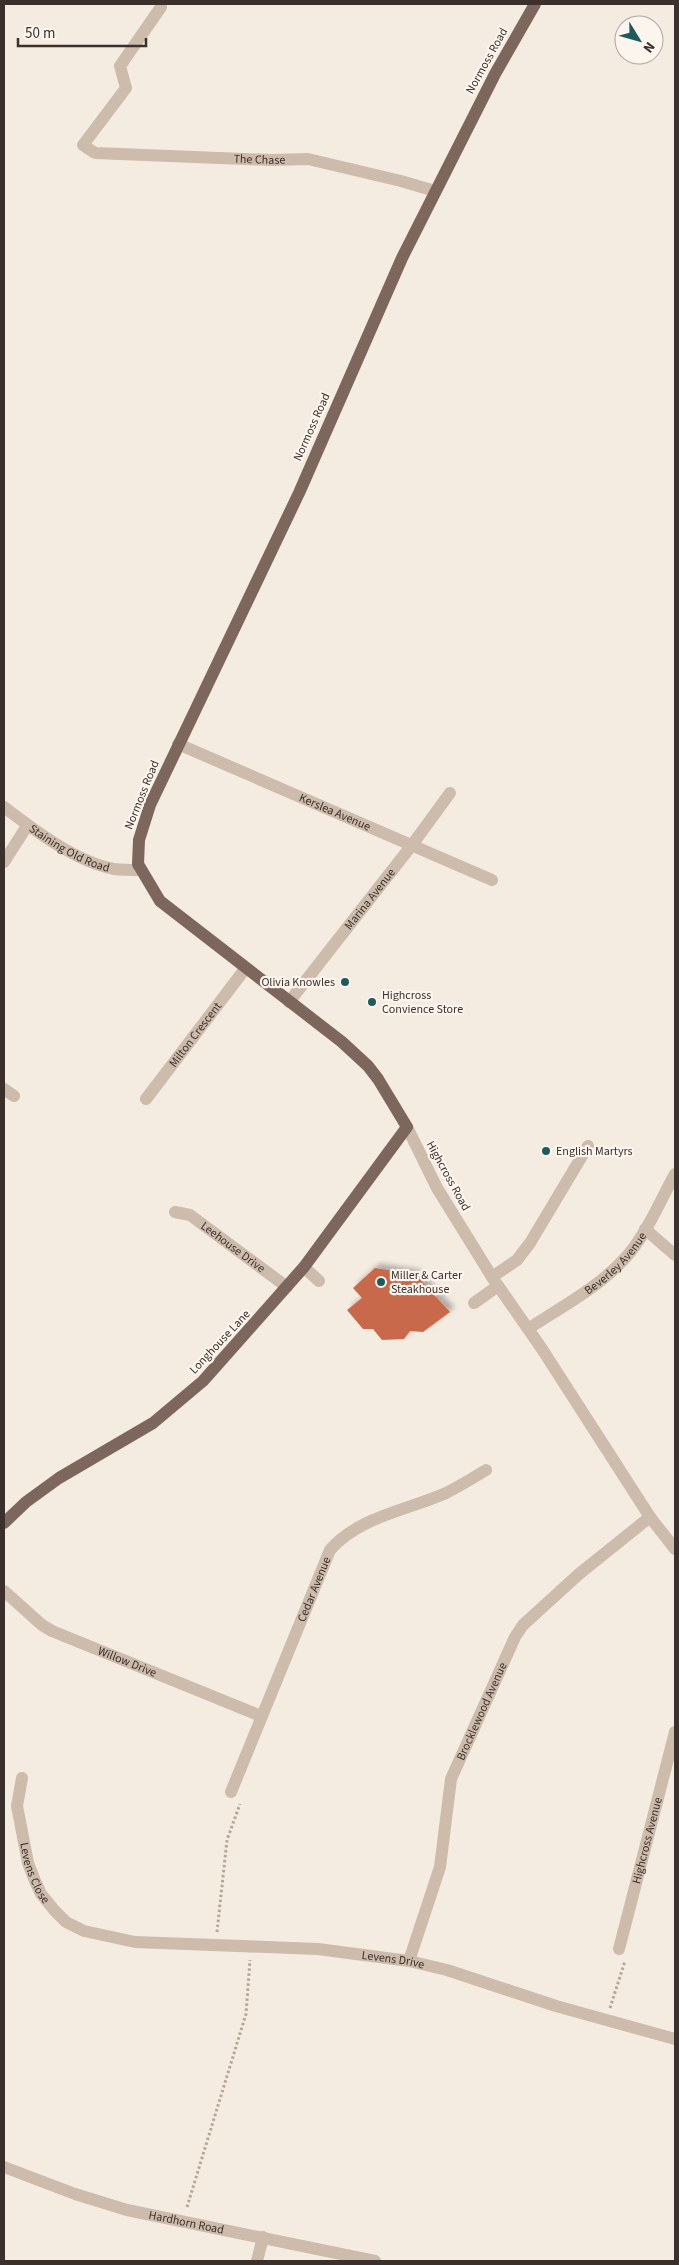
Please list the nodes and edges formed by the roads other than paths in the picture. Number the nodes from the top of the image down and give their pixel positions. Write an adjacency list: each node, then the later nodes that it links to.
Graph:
1 (535, 4): 3 (main road, Normoss Road)
2 (161, 7): 3 (street, The Chase)
3 (435, 191): 4 (main road, Normoss Road)
4 (178, 744): 8 (street, Kerslea Avenue); 10 (main road, Normoss Road)
5 (450, 793): 8 (street, Marina Avenue)
6 (4, 807): 7 (street, Staining Old Road)
7 (28, 826): 9 (street); 10 (street, Staining Old Road)
8 (412, 845): 11 (street, Kerslea Avenue); 13 (street, Marina Avenue)
9 (4, 862)
10 (141, 870): 12 (main road, Highcross Road)
11 (492, 880)
12 (245, 969): 13 (main road, Highcross Road); 14 (street, Milton Crescent)
13 (289, 1002): 15 (main road, Highcross Road)
14 (146, 1099)
15 (407, 1127): 21 (main road, Longhouse Lane); 23 (street, Highcross Road)
16 (588, 1146): 23 (street)
17 (675, 1174): 19 (street, Beverley Avenue)
18 (175, 1212): 24 (street, Leehouse Drive)
19 (645, 1229): 20 (street); 26 (street, Beverley Avenue)
20 (675, 1255)
21 (304, 1267): 22 (street); 24 (main road, Longhouse Lane)
22 (319, 1281)
23 (495, 1282): 25 (street); 26 (street, Highcross Road)
24 (287, 1288): 29 (main road, Longhouse Lane)
25 (474, 1303)
26 (528, 1328): 28 (street, Highcross Road)
27 (486, 1470): 32 (street, Cedar Avenue)
28 (650, 1517): 30 (street, Highcross Road); 38 (street, Brocklewood Avenue)
29 (4, 1523)
30 (675, 1549)
31 (4, 1591): 32 (street, Willow Drive)
32 (261, 1716): 35 (street, Cedar Avenue)
33 (675, 1732): 37 (street, Highcross Avenue)
34 (22, 1778): 36 (street, Levens Close)
35 (232, 1792)
36 (100, 1936): 38 (street, Levens Drive)
37 (619, 1949)
38 (409, 1961): 39 (street, Levens Drive)
39 (675, 2039)
40 (4, 2167): 41 (street, Hardhorn Road)
41 (262, 2237): 42 (street); 43 (street, Hardhorn Road)
42 (257, 2261)
43 (375, 2261)

